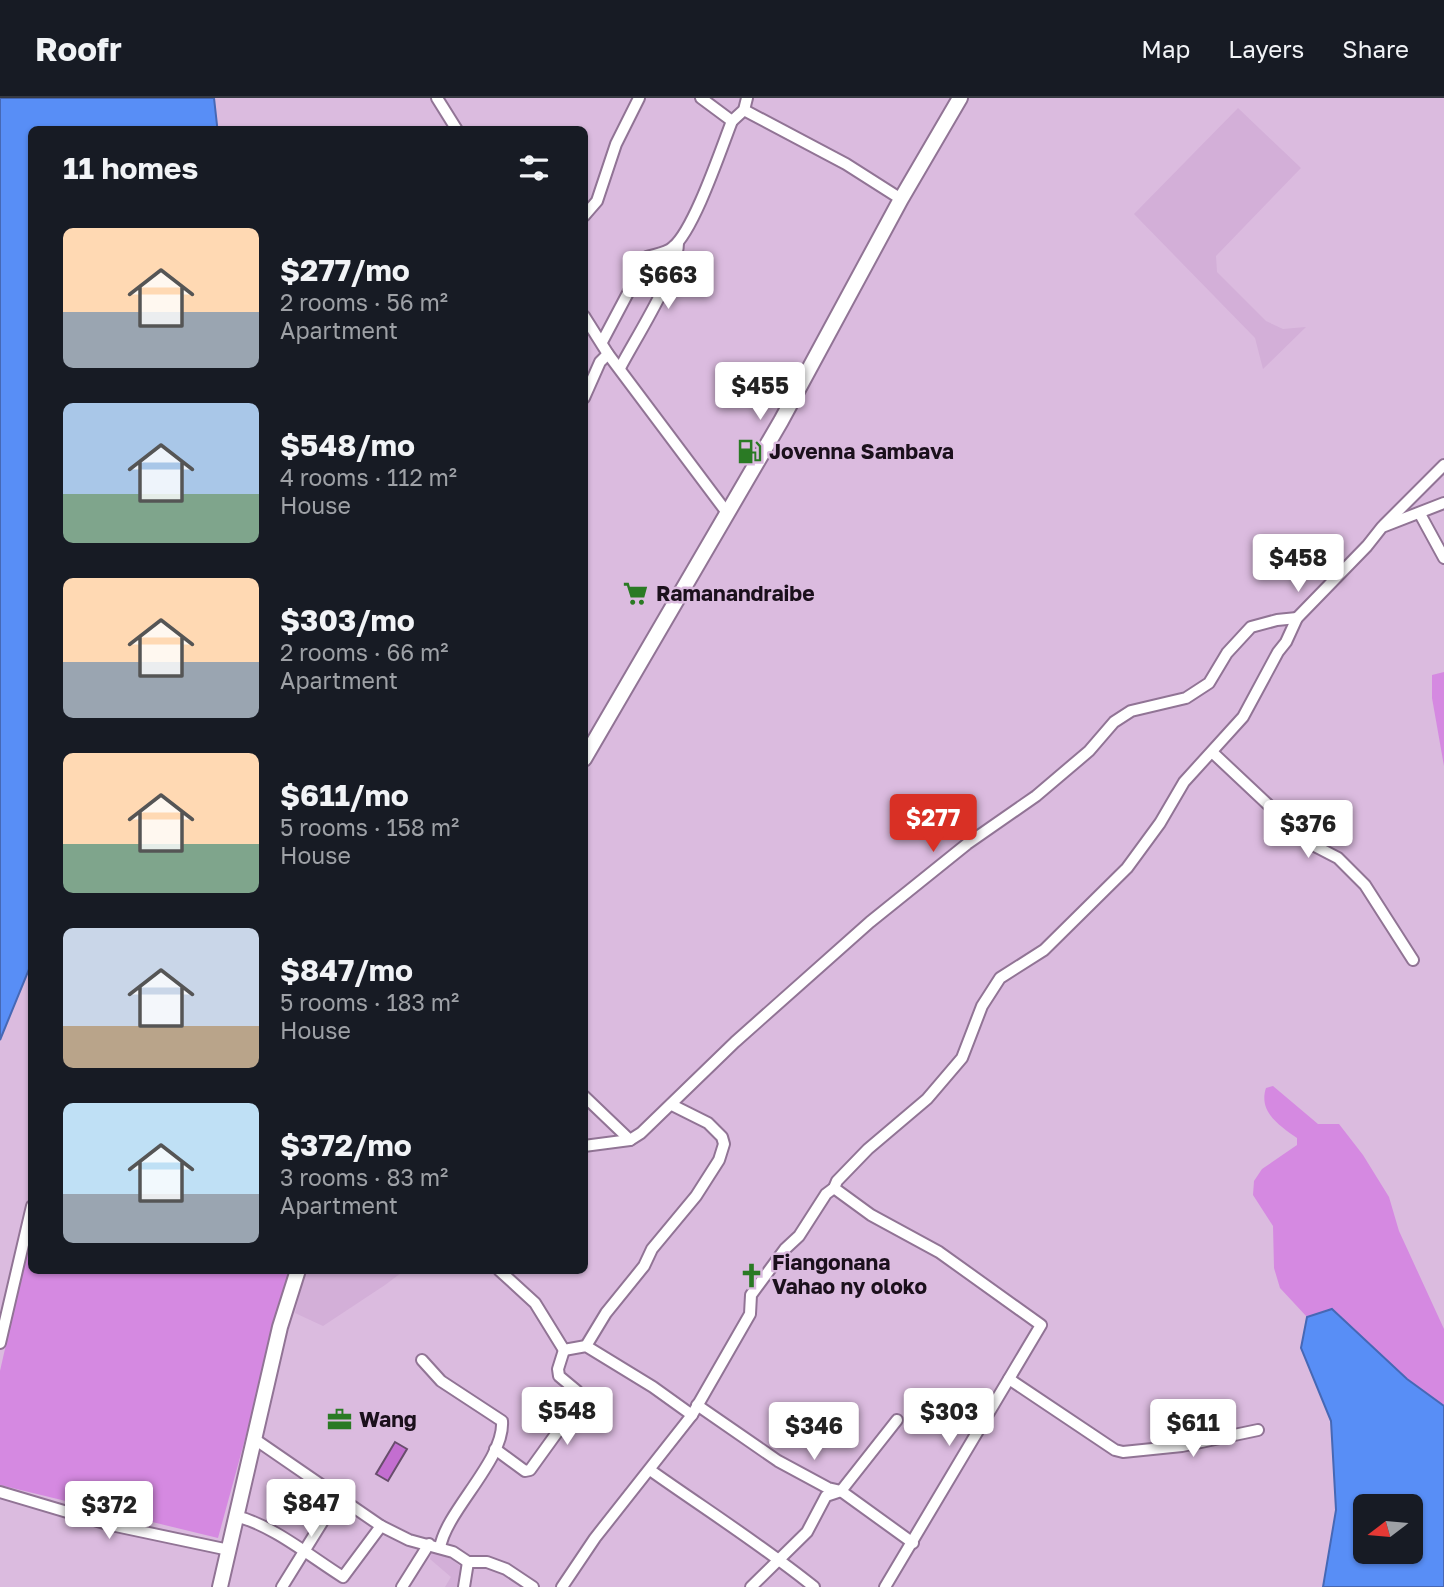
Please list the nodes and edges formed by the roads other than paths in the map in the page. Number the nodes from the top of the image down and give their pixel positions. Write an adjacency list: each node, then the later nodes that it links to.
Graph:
1 (437, 98): 7 (street)
2 (639, 98): 9 (street)
3 (701, 98): 6 (street)
4 (960, 98): 8 (main road)
5 (745, 104): 6 (street); 8 (street)
6 (732, 121): 10 (street)
7 (454, 126)
8 (901, 199): 18 (main road)
9 (588, 211)
10 (678, 243): 12 (street); 14 (street)
11 (588, 322): 12 (street)
12 (602, 342): 13 (street)
13 (608, 354): 14 (street); 15 (street)
14 (620, 368): 18 (street)
15 (588, 389)
16 (1444, 465): 20 (street)
17 (1444, 503): 19 (street)
18 (728, 514): 23 (main road)
19 (1420, 514): 20 (street); 21 (street)
20 (1382, 527): 22 (street)
21 (1444, 558)
22 (1297, 618): 24 (street); 27 (street)
23 (588, 752)
24 (1212, 752): 25 (street); 30 (street)
25 (1412, 960)
26 (588, 1100): 28 (street)
27 (672, 1104): 28 (street); 35 (street)
28 (630, 1140): 29 (street)
29 (588, 1145)
30 (834, 1188): 38 (street); 39 (street)
31 (28, 1223): 34 (street)
32 (297, 1274): 42 (main road)
33 (503, 1274): 36 (street)
34 (0, 1343)
35 (586, 1346): 36 (street); 39 (street)
36 (564, 1350): 43 (street)
37 (422, 1360): 43 (street)
38 (1009, 1379): 41 (street); 50 (street)
39 (694, 1410): 44 (street); 46 (street)
40 (897, 1420): 46 (street)
41 (1258, 1430)
42 (256, 1440): 47 (street); 48 (main road)
43 (495, 1449): 52 (street)
44 (650, 1470): 55 (street); 62 (street)
45 (0, 1492): 53 (street)
46 (841, 1492): 50 (street); 55 (street)
47 (339, 1495): 49 (street); 54 (street)
48 (235, 1516): 53 (main road); 54 (street)
49 (381, 1526): 51 (street); 54 (street)
50 (913, 1543): 65 (street)
51 (429, 1544): 52 (street); 59 (street)
52 (440, 1548): 56 (street)
53 (229, 1550): 57 (main road)
54 (303, 1553): 58 (street)
55 (778, 1558): 63 (street); 64 (street)
56 (468, 1562): 60 (street); 61 (street)
57 (220, 1587)
58 (282, 1587)
59 (402, 1587)
60 (464, 1587)
61 (533, 1587)
62 (562, 1587)
63 (751, 1587)
64 (814, 1587)
65 (885, 1587)

